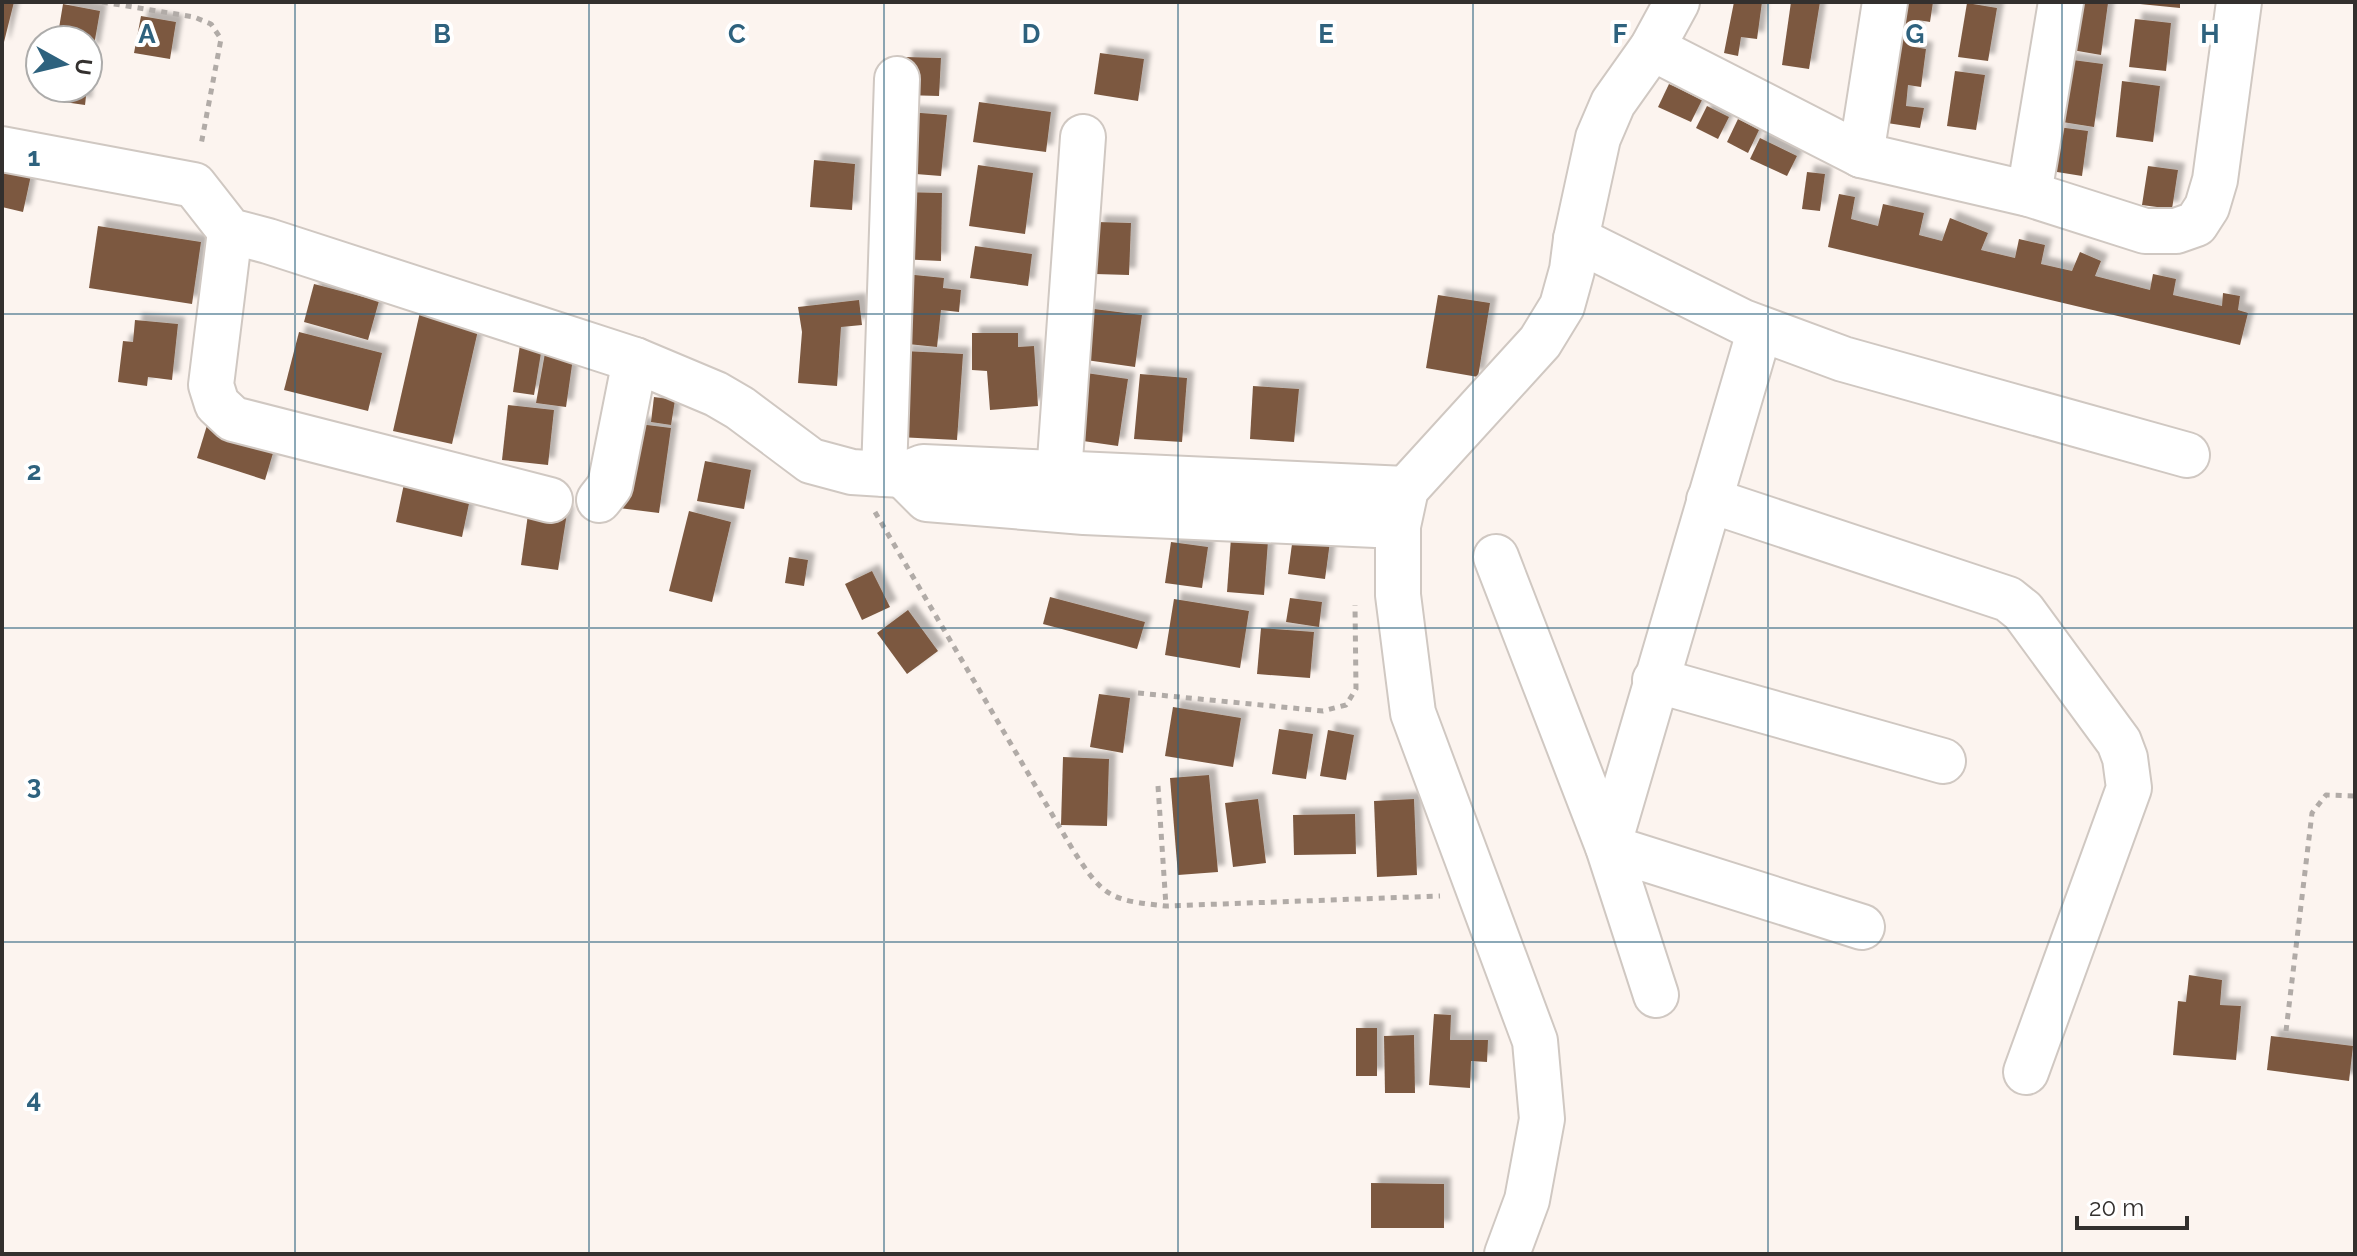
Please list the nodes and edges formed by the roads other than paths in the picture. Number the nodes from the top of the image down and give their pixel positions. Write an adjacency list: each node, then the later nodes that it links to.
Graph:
1 (1677, 2): 5 (street)
2 (1885, 2): 9 (street)
3 (2061, 2): 10 (street)
4 (2239, 2): 10 (street)
5 (1652, 48): 9 (street); 12 (street)
6 (897, 79): 16 (street)
7 (1083, 137): 17 (street)
8 (2, 149): 11 (street)
9 (1861, 155): 10 (street)
10 (2029, 194)
11 (230, 231): 14 (street); 19 (street)
12 (1576, 239): 13 (street); 22 (street)
13 (1760, 329): 15 (street); 21 (street)
14 (635, 360): 16 (street); 20 (street)
15 (2187, 455)
16 (880, 474): 17 (street); 18 (street)
17 (1059, 474): 18 (street)
18 (1125, 495): 22 (street)
19 (550, 500)
20 (599, 500)
21 (1709, 500): 24 (street); 29 (street)
22 (1402, 508): 30 (street)
23 (1496, 557): 26 (street)
24 (1655, 680): 25 (street); 26 (street)
25 (1943, 761)
26 (1608, 847): 27 (street); 28 (street)
27 (1862, 927)
28 (1656, 995)
29 (2026, 1072)
30 (1507, 1254)

